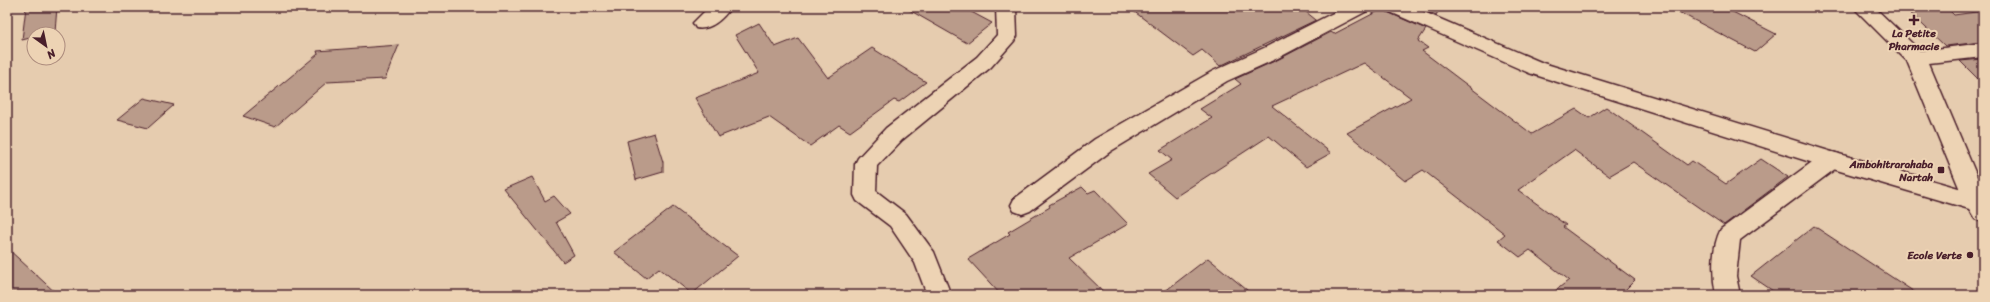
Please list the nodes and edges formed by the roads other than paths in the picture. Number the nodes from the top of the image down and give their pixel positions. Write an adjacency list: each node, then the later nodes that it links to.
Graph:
1 (721, 7): 6 (street)
2 (1006, 7): 12 (street)
3 (1360, 7): 10 (street)
4 (1394, 7): 9 (street)
5 (1863, 7): 8 (street)
6 (703, 23)
7 (1983, 50): 8 (street)
8 (1916, 58): 11 (street)
9 (1831, 160): 11 (street); 13 (street)
10 (1022, 205)
11 (1980, 207)
12 (939, 295)
13 (1728, 295)

